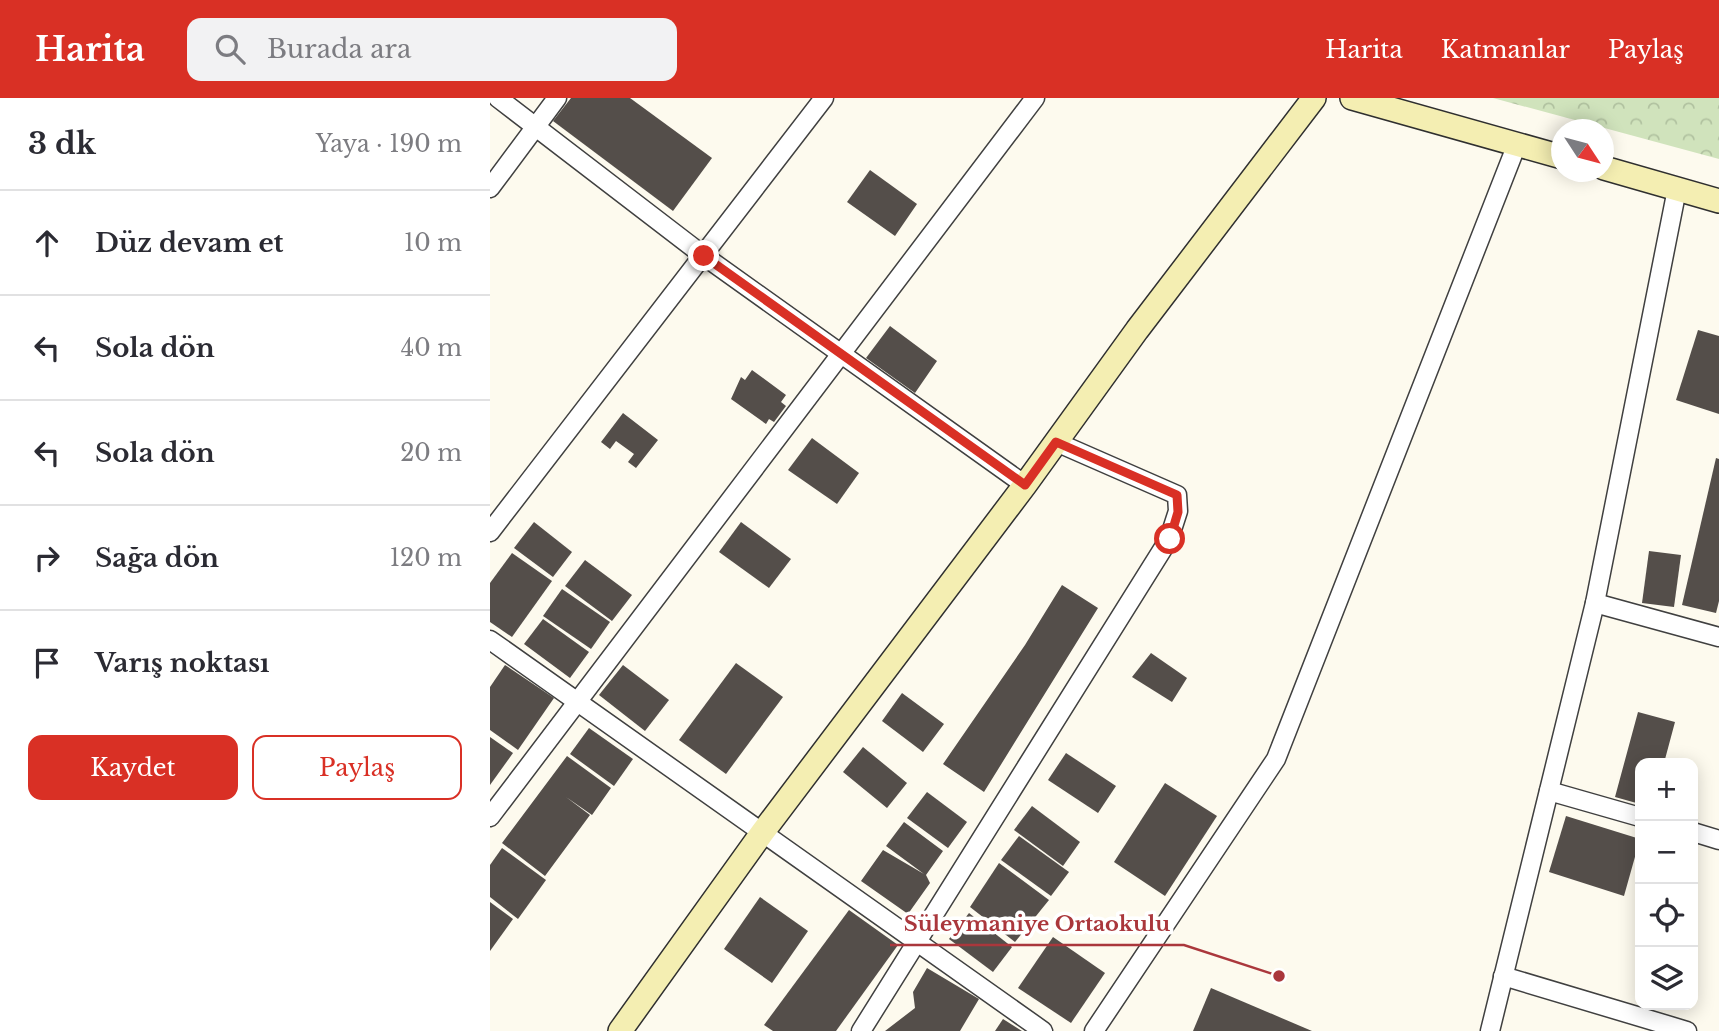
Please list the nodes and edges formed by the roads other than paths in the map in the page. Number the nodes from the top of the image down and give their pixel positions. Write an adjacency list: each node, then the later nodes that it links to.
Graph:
1 (498, 98): 7 (street)
2 (557, 98): 7 (street)
3 (824, 98): 14 (street)
4 (1035, 98): 15 (street)
5 (1314, 98): 16 (street)
6 (1352, 98): 8 (street)
7 (536, 127): 11 (street); 14 (street)
8 (1517, 144): 9 (street); 34 (street)
9 (1551, 154)
10 (1614, 171): 12 (street)
11 (490, 188)
12 (1677, 189): 13 (street); 19 (street)
13 (1719, 201)
14 (704, 256): 15 (street); 18 (street)
15 (842, 354): 17 (street); 22 (street)
16 (1056, 442): 17 (street); 29 (street)
17 (1025, 485): 26 (street)
18 (490, 532)
19 (1595, 603): 20 (street); 23 (street)
20 (1719, 636)
21 (490, 640): 22 (street)
22 (579, 703): 25 (street); 26 (street)
23 (1549, 791): 24 (street); 30 (street)
24 (1635, 816)
25 (490, 817)
26 (762, 833): 29 (street); 31 (street)
27 (1698, 834): 28 (street)
28 (1719, 840)
29 (918, 940): 32 (street); 33 (street)
30 (1503, 976): 35 (street); 36 (street)
31 (620, 1031)
32 (860, 1031)
33 (1043, 1031)
34 (1094, 1031)
35 (1490, 1031)
36 (1686, 1031)

